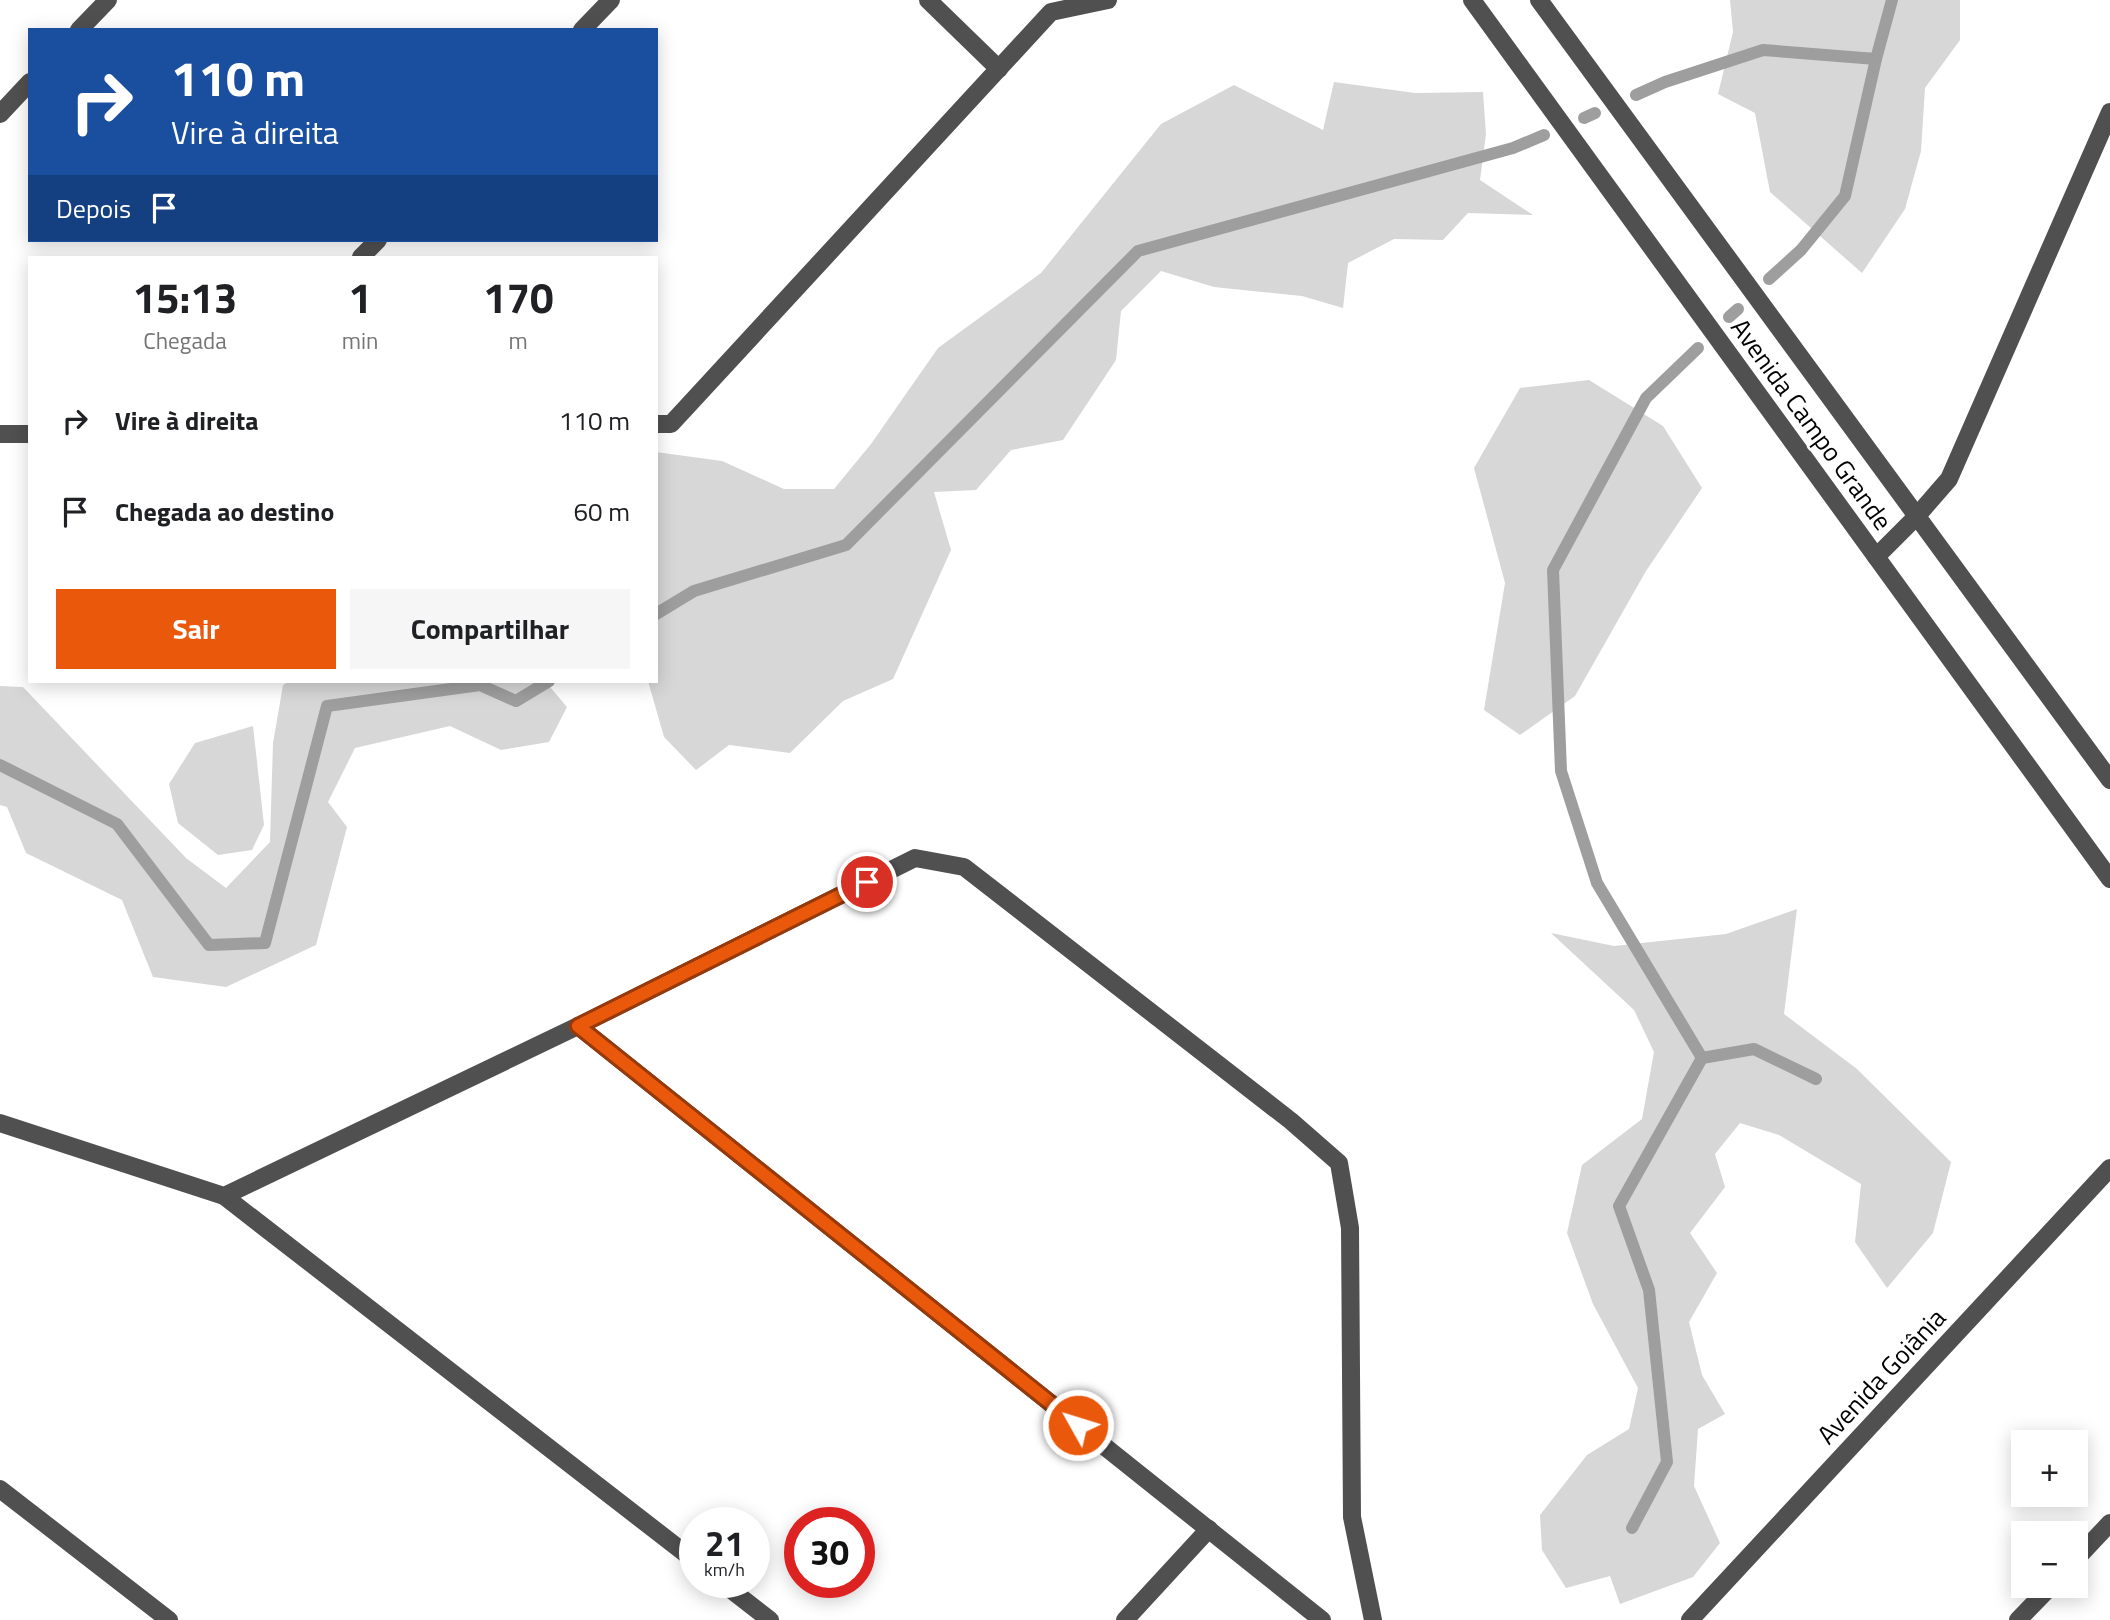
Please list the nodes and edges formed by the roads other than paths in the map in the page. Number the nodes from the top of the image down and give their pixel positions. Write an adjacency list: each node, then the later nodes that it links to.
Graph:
1 (108, 0): 7 (street)
2 (611, 0): 8 (street)
3 (928, 0): 9 (street)
4 (1108, 0): 9 (street)
5 (1472, 0): 21 (street, Avenida Campo Grande)
6 (1539, 0): 20 (street, Avenida Campo Grande)
7 (81, 28)
8 (584, 28)
9 (999, 69): 17 (street)
10 (28, 84): 12 (street)
11 (2110, 112): 13 (street)
12 (0, 114)
13 (2098, 140): 14 (street); 20 (street)
14 (2110, 155)
15 (376, 242): 16 (street)
16 (362, 256)
17 (658, 424)
18 (0, 434): 19 (street)
19 (28, 434)
20 (1916, 517): 21 (street); 22 (street, Avenida Campo Grande)
21 (1876, 556): 23 (street, Avenida Campo Grande)
22 (2110, 780)
23 (2110, 879)
24 (578, 1026): 27 (street); 30 (street); 39 (street)
25 (0, 1123): 27 (street)
26 (2110, 1168): 40 (street, Avenida Goiânia)
27 (224, 1196): 32 (street)
28 (0, 1489): 35 (street)
29 (2110, 1523): 31 (street)
30 (1209, 1529): 37 (street); 38 (street)
31 (2088, 1546)
32 (679, 1549)
33 (742, 1598): 36 (street)
34 (2039, 1598): 41 (street)
35 (169, 1620)
36 (770, 1620)
37 (1125, 1620)
38 (1322, 1620)
39 (1373, 1620)
40 (1690, 1620)
41 (2018, 1620)

